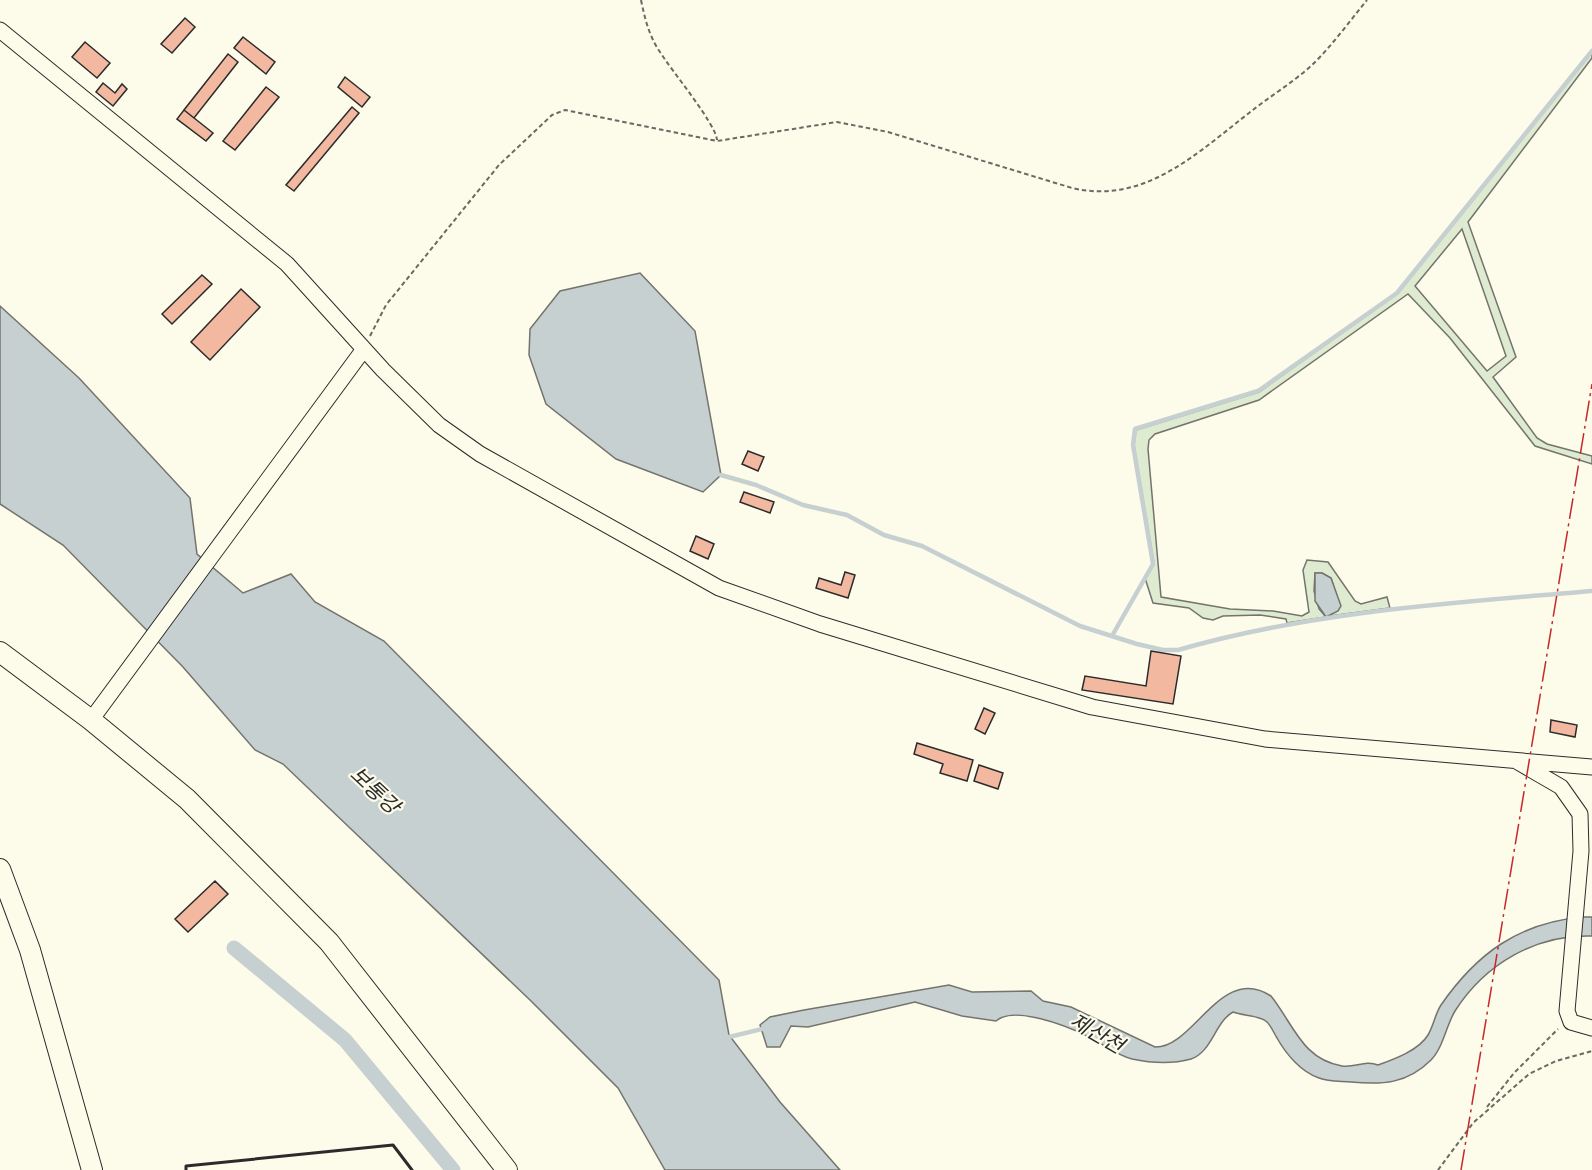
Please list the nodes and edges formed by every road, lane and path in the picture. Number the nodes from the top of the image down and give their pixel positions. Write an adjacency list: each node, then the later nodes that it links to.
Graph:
1 (641, 0): 4 (path)
2 (1367, 0): 4 (path)
3 (0, 30): 5 (street)
4 (717, 141): 5 (path)
5 (360, 353): 7 (street); 8 (street)
6 (0, 652): 7 (main road)
7 (91, 720): 16 (main road)
8 (1509, 758): 9 (street); 11 (street)
9 (1592, 767)
10 (0, 869): 15 (main road)
11 (1568, 1018): 12 (street); 14 (path)
12 (1592, 1028)
13 (1592, 1051): 14 (path)
14 (1483, 1113): 17 (path)
15 (92, 1170)
16 (507, 1170)
17 (1438, 1170)

